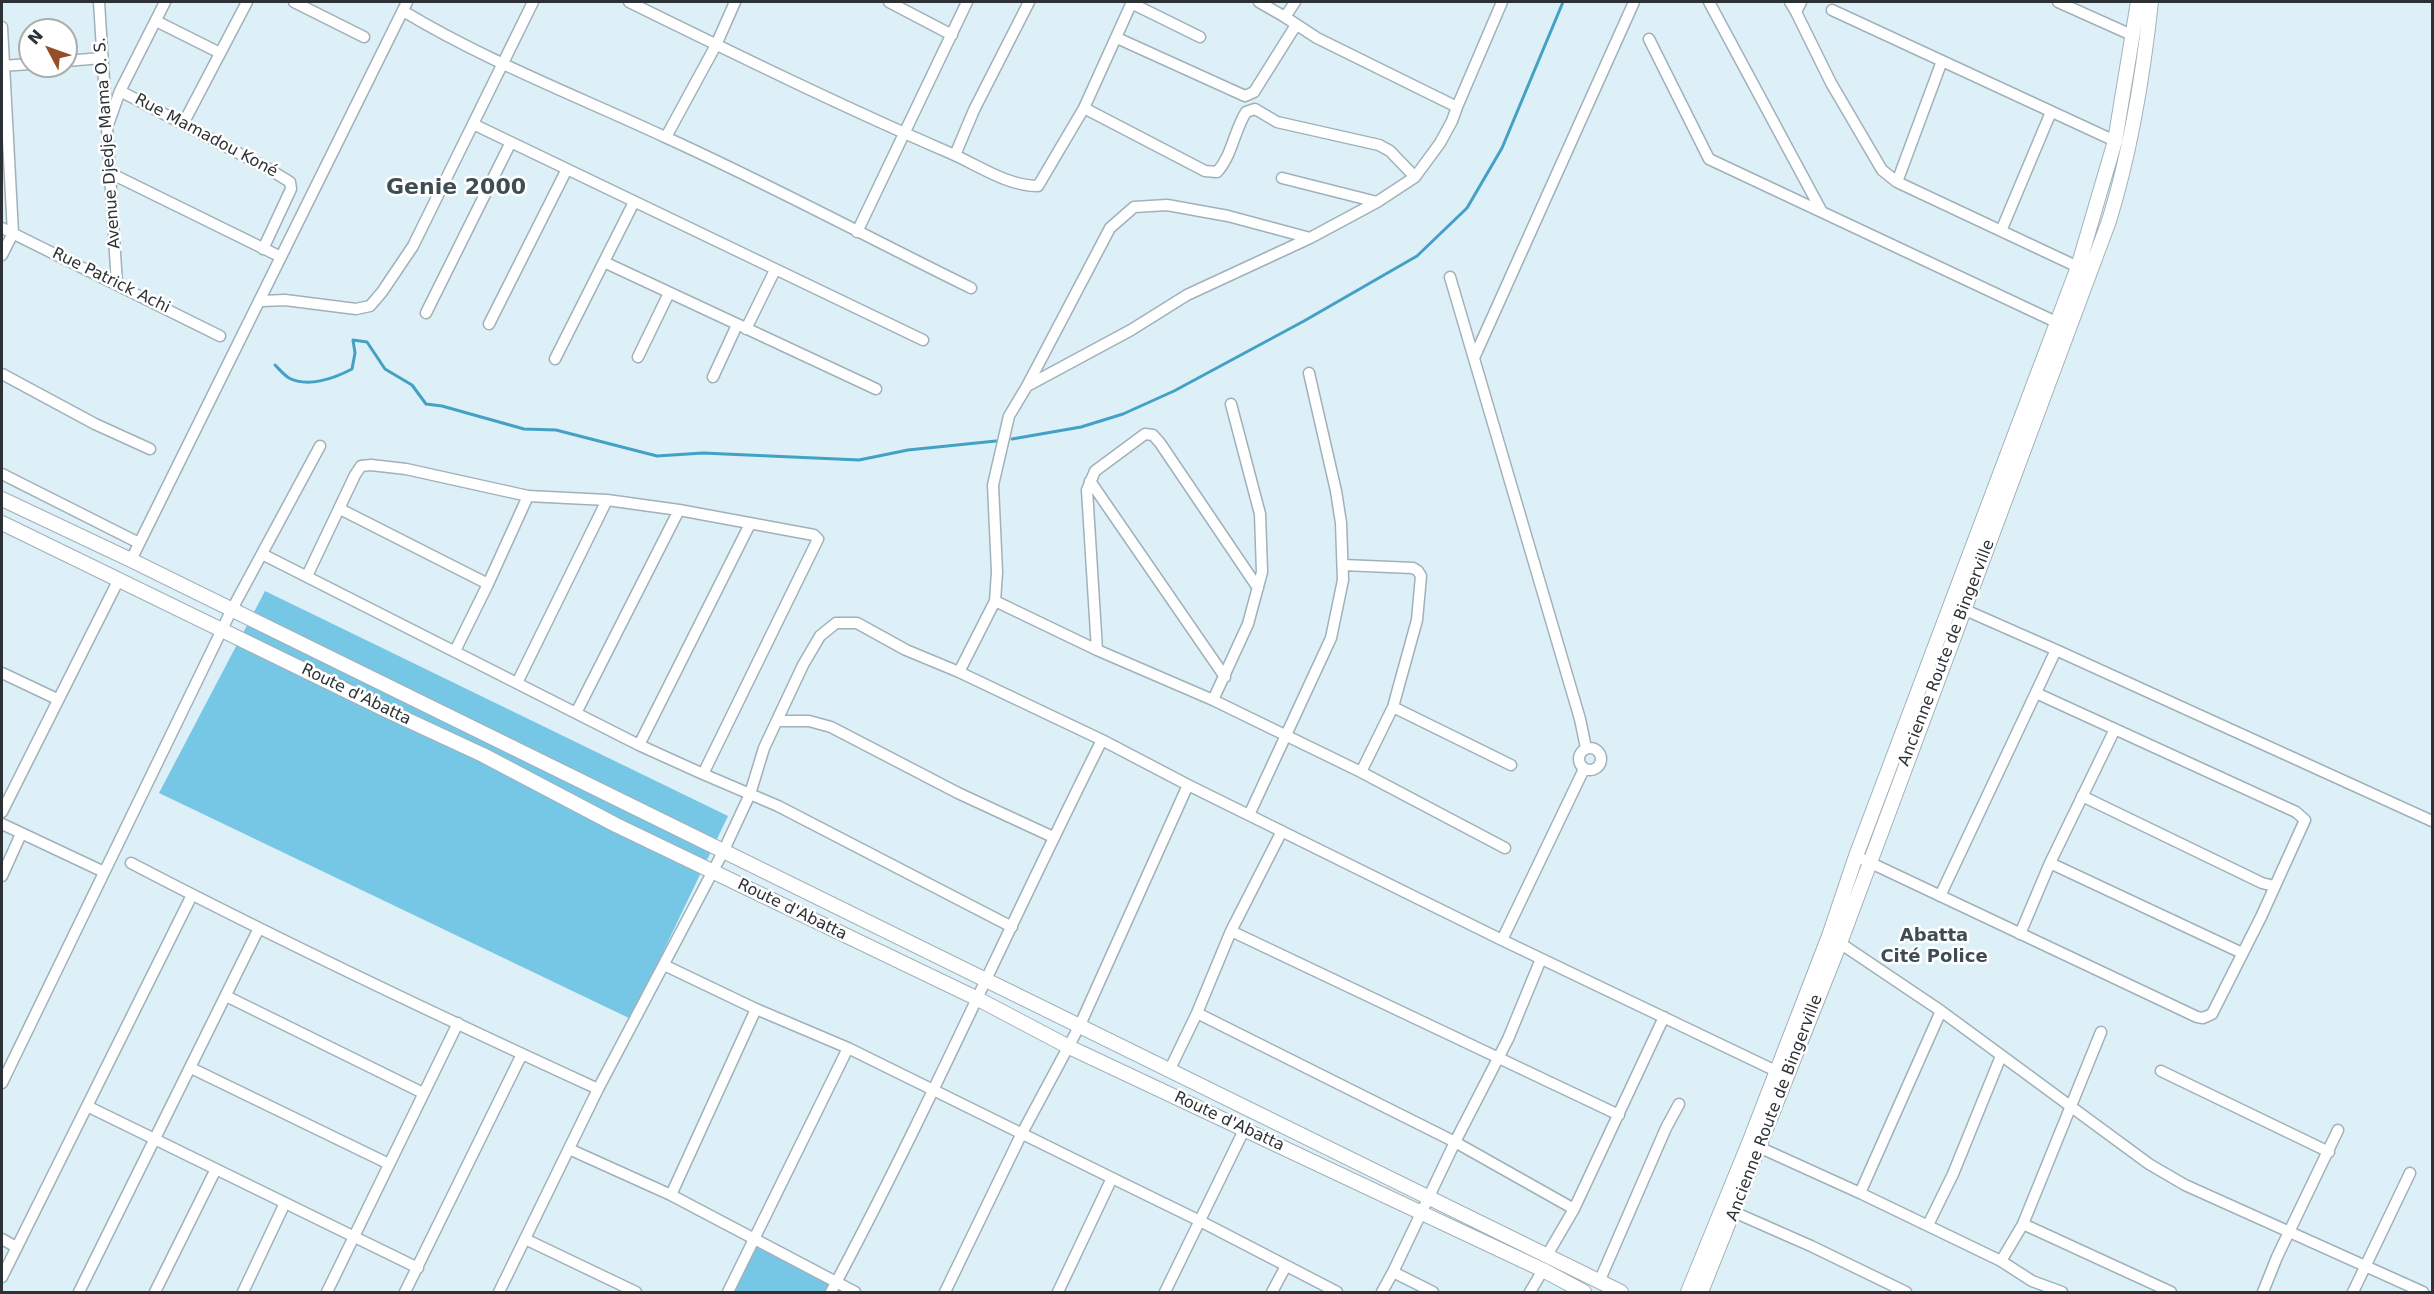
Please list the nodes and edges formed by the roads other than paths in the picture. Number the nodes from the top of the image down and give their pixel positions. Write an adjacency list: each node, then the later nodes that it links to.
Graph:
1 (99, 2): 37 (street, Avenue Djedje Mama O. S.)
2 (165, 2): 26 (street)
3 (247, 2): 36 (street)
4 (294, 2): 31 (street)
5 (533, 2): 40 (street)
6 (629, 2): 35 (street)
7 (735, 2): 35 (street)
8 (889, 2): 29 (street)
9 (968, 2): 29 (street)
10 (1029, 2): 54 (street)
11 (1131, 2): 32 (street); 33 (street)
12 (1259, 2): 25 (street)
13 (1294, 2): 25 (street)
14 (1502, 2): 44 (street)
15 (1634, 2): 86 (street)
16 (1709, 2): 62 (street)
17 (1790, 2): 24 (street)
18 (1801, 2): 24 (street)
19 (2058, 2): 30 (street)
20 (2138, 2): 30 (street, Ancienne Route de Bingerville)
21 (2151, 2): 114 (street, Ancienne Route de Bingerville)
22 (405, 6): 40 (street); 70 (street)
23 (1832, 10): 39 (street)
24 (1796, 12): 59 (street)
25 (1285, 17): 27 (street)
26 (156, 21): 36 (street); 43 (street)
27 (1296, 26): 32 (street); 44 (street)
28 (2, 27): 42 (street)
29 (951, 35): 50 (street)
30 (2134, 36): 52 (street, Ancienne Route de Bingerville)
31 (364, 37)
32 (1117, 38): 45 (street)
33 (1200, 38)
34 (1649, 39): 62 (street)
35 (716, 45): 50 (street); 51 (street)
36 (220, 53): 47 (street)
37 (102, 58): 38 (street); 49 (street, Avenue Djedje Mama O. S.)
38 (78, 60)
39 (1942, 61): 46 (street); 59 (street)
40 (502, 64): 48 (street); 51 (street)
41 (18, 65): 42 (street)
42 (3, 66): 66 (street)
43 (120, 91): 47 (street, Rue Mamadou Koné); 49 (street)
44 (1457, 107): 57 (street)
45 (1084, 108): 54 (street); 57 (street)
46 (2051, 112): 52 (street); 64 (street)
47 (183, 124): 68 (street, Rue Mamadou Koné)
48 (473, 124): 53 (street); 78 (street)
49 (107, 128): 56 (street, Avenue Djedje Mama O. S.)
50 (903, 133): 54 (street); 65 (street)
51 (666, 137): 65 (street)
52 (2115, 141): 72 (street, Ancienne Route de Bingerville)
53 (511, 142): 55 (street); 79 (street)
54 (955, 155)
55 (567, 169): 60 (street); 81 (street)
56 (112, 174): 68 (street); 75 (street, Avenue Djedje Mama O. S.)
57 (1415, 177): 61 (street)
58 (1282, 178): 61 (street)
59 (1897, 182): 64 (street)
60 (634, 202): 71 (street); 73 (street)
61 (1377, 202): 67 (street)
62 (1822, 212): 80 (street)
63 (2, 228): 66 (street, Rue Patrick Achi)
64 (2001, 231): 72 (street)
65 (857, 232): 76 (street)
66 (13, 233): 69 (street); 75 (street, Rue Patrick Achi)
67 (1310, 238): 91 (street); 91 (street)
68 (263, 249): 70 (street)
69 (2, 255)
70 (281, 257): 78 (street)
71 (604, 262): 77 (street); 87 (street)
72 (2078, 267): 80 (street, Ancienne Route de Bingerville)
73 (775, 270): 82 (street); 84 (street)
74 (1450, 278): 86 (street)
75 (117, 284): 83 (street, Rue Patrick Achi)
76 (971, 288)
77 (669, 293): 82 (street); 85 (street)
78 (261, 301): 105 (street)
79 (426, 314)
80 (2056, 322): 151 (street, Ancienne Route de Bingerville)
81 (489, 324)
82 (741, 327): 90 (street); 92 (street)
83 (220, 336)
84 (923, 340)
85 (638, 357)
86 (1474, 358): 134 (street)
87 (555, 359)
88 (1309, 373): 108 (street)
89 (2, 374): 95 (street)
90 (713, 376)
91 (1027, 386): 113 (street)
92 (876, 389)
93 (1231, 404): 112 (street)
94 (320, 446): 106 (street)
95 (150, 449)
96 (2, 474): 105 (street)
97 (1090, 481): 112 (street); 117 (street); 122 (street)
98 (528, 496): 100 (street); 101 (street); 111 (street)
99 (2, 499): 107 (street, Route d'Abatta)
100 (607, 500): 102 (street); 123 (street)
101 (340, 509): 109 (street); 111 (street)
102 (679, 510): 104 (street); 128 (street)
103 (2, 523): 110 (street, Route d'Abatta)
104 (750, 524): 133 (street); 138 (street)
105 (140, 543): 107 (street)
106 (262, 554): 109 (street); 115 (street)
107 (131, 560): 115 (street, Route d'Abatta)
108 (1342, 565): 127 (street); 131 (street)
109 (307, 576): 119 (street)
110 (118, 581): 116 (street, Route d'Abatta); 125 (street)
111 (488, 584): 119 (street)
112 (1258, 588): 122 (street)
113 (995, 601): 117 (street); 120 (street)
114 (1963, 609): 118 (street); 151 (street, Ancienne Route de Bingerville)
115 (231, 611): 116 (street); 150 (street, Route d'Abatta)
116 (221, 630): 154 (street); 155 (street, Route d'Abatta)
117 (1097, 650): 126 (street)
118 (2056, 650): 124 (street); 144 (street)
119 (455, 651): 123 (street)
120 (959, 672): 129 (street); 132 (street)
121 (2, 673): 125 (street)
122 (1225, 677): 126 (street)
123 (517, 683): 128 (street)
124 (2036, 693): 130 (street); 159 (street)
125 (57, 699): 142 (street)
126 (1214, 700): 131 (street)
127 (1393, 707): 135 (street); 137 (street)
128 (576, 713): 133 (street)
129 (777, 721): 140 (street); 148 (street)
130 (2115, 729): 141 (street); 157 (street)
131 (1285, 737): 137 (street); 143 (street)
132 (1102, 740): 139 (street); 148 (street)
133 (639, 745): 138 (street)
134 (1586, 748): 136 (street); 136 (street)
135 (1511, 765)
136 (1584, 769): 165 (street)
137 (1361, 772): 149 (street)
138 (703, 774): 140 (street)
139 (1188, 785): 143 (street); 177 (street)
140 (750, 794): 150 (street); 160 (street)
141 (2082, 796): 153 (street); 157 (street)
142 (2, 812)
143 (1249, 815): 146 (street)
144 (2433, 821)
145 (2, 824): 147 (street)
146 (1282, 831): 162 (street); 165 (street)
147 (21, 834): 154 (street); 156 (street)
148 (1053, 837): 160 (street)
149 (1505, 848)
150 (723, 852): 155 (street); 169 (street, Route d'Abatta)
151 (1862, 860): 159 (street); 164 (street, Ancienne Route de Bingerville)
152 (131, 862): 158 (street)
153 (2050, 863): 163 (street); 166 (street)
154 (104, 872): 188 (street)
155 (713, 872): 168 (street); 171 (street, Route d'Abatta)
156 (2, 876)
157 (2274, 886): 166 (street)
158 (192, 895): 161 (street); 193 (street)
159 (1940, 896): 163 (street)
160 (1012, 927): 169 (street)
161 (259, 928): 170 (street); 176 (street)
162 (1231, 931): 174 (street); 183 (street)
163 (2020, 934): 166 (street)
164 (1834, 939): 173 (street); 186 (street, Ancienne Route de Bingerville); 201 (street, Ancienne Route de Bingerville)
165 (1502, 940): 167 (street)
166 (2242, 953)
167 (1541, 959): 175 (street); 183 (street)
168 (664, 964): 172 (street); 189 (street)
169 (987, 981): 171 (street); 177 (street, Route d'Abatta)
170 (226, 996): 184 (street); 191 (street)
171 (978, 999): 179 (street, Route d'Abatta); 190 (street)
172 (756, 1009): 180 (street); 209 (street)
173 (1941, 1011): 182 (street); 208 (street)
174 (1197, 1014): 185 (street); 200 (street)
175 (1664, 1017): 186 (street); 195 (street)
176 (458, 1023): 181 (street); 191 (street)
177 (1080, 1025): 179 (street); 185 (street, Route d'Abatta)
178 (2101, 1032): 194 (street)
179 (1070, 1047): 196 (street, Route d'Abatta); 198 (street)
180 (848, 1048): 190 (street); 220 (street)
181 (522, 1054): 189 (street); 228 (street)
182 (2001, 1056): 194 (street); 217 (street)
183 (1498, 1059): 195 (street); 200 (street)
184 (191, 1068): 199 (street); 204 (street)
185 (1170, 1069): 210 (street, Route d'Abatta)
186 (1776, 1071): 201 (street, Ancienne Route de Bingerville)
187 (2161, 1071): 203 (street)
188 (2, 1083)
189 (598, 1089): 202 (street)
190 (933, 1090): 198 (street); 232 (street)
191 (423, 1094): 204 (street)
192 (1680, 1104): 231 (street)
193 (87, 1106): 199 (street); 223 (street)
194 (2070, 1108): 216 (street); 218 (street)
195 (1619, 1115): 212 (street)
196 (1244, 1130): 214 (street, Route d'Abatta); 215 (street)
197 (2338, 1130): 203 (street)
198 (1021, 1135): 207 (street); 242 (street)
199 (154, 1139): 205 (street); 233 (street)
200 (1455, 1142): 210 (street); 212 (street)
201 (1755, 1145): 208 (street); 213 (street, Ancienne Route de Bingerville)
202 (569, 1149): 209 (street); 222 (street)
203 (2329, 1152): 218 (street)
204 (389, 1164): 219 (street)
205 (216, 1169): 211 (street); 234 (street)
206 (2410, 1173): 226 (street)
207 (1112, 1178): 215 (street); 243 (street)
208 (1860, 1193): 217 (street)
209 (671, 1195): 220 (street)
210 (1428, 1198): 214 (street); 225 (street, Route d'Abatta)
211 (285, 1203): 219 (street); 235 (street)
212 (1574, 1209): 225 (street)
213 (1729, 1210): 252 (street, Ancienne Route de Bingerville); 253 (street, Ancienne Route de Bingerville); 254 (street)
214 (1421, 1213): 225 (street, Route d'Abatta); 229 (street)
215 (1200, 1221): 227 (street); 244 (street)
216 (2023, 1224): 224 (street); 256 (street)
217 (1928, 1225): 224 (street)
218 (2289, 1231): 226 (street); 257 (street)
219 (354, 1237): 228 (street); 236 (street)
220 (753, 1238): 232 (street); 240 (street)
221 (2, 1239): 223 (street)
222 (525, 1239): 238 (street); 239 (street)
223 (16, 1246): 230 (street)
224 (2001, 1261): 255 (street)
225 (1544, 1263): 231 (street, Route d'Abatta); 249 (street); 250 (street, Route d'Abatta)
226 (2366, 1265): 258 (street); 259 (street)
227 (1286, 1266): 245 (street); 246 (street)
228 (418, 1268): 237 (street)
229 (1393, 1272): 247 (street); 248 (street)
230 (2, 1277)
231 (1599, 1282): 251 (street, Route d'Abatta)
232 (834, 1288): 241 (street)
233 (78, 1293)
234 (155, 1293)
235 (243, 1293)
236 (327, 1293)
237 (405, 1293)
238 (499, 1293)
239 (636, 1293)
240 (728, 1293)
241 (855, 1293)
242 (945, 1293)
243 (1058, 1293)
244 (1165, 1293)
245 (1272, 1293)
246 (1337, 1293)
247 (1382, 1293)
248 (1433, 1293)
249 (1530, 1293)
250 (1584, 1293)
251 (1621, 1293)
252 (1688, 1293)
253 (1701, 1293)
254 (1906, 1293)
255 (2062, 1293)
256 (2171, 1293)
257 (2263, 1293)
258 (2353, 1293)
259 (2423, 1293)

